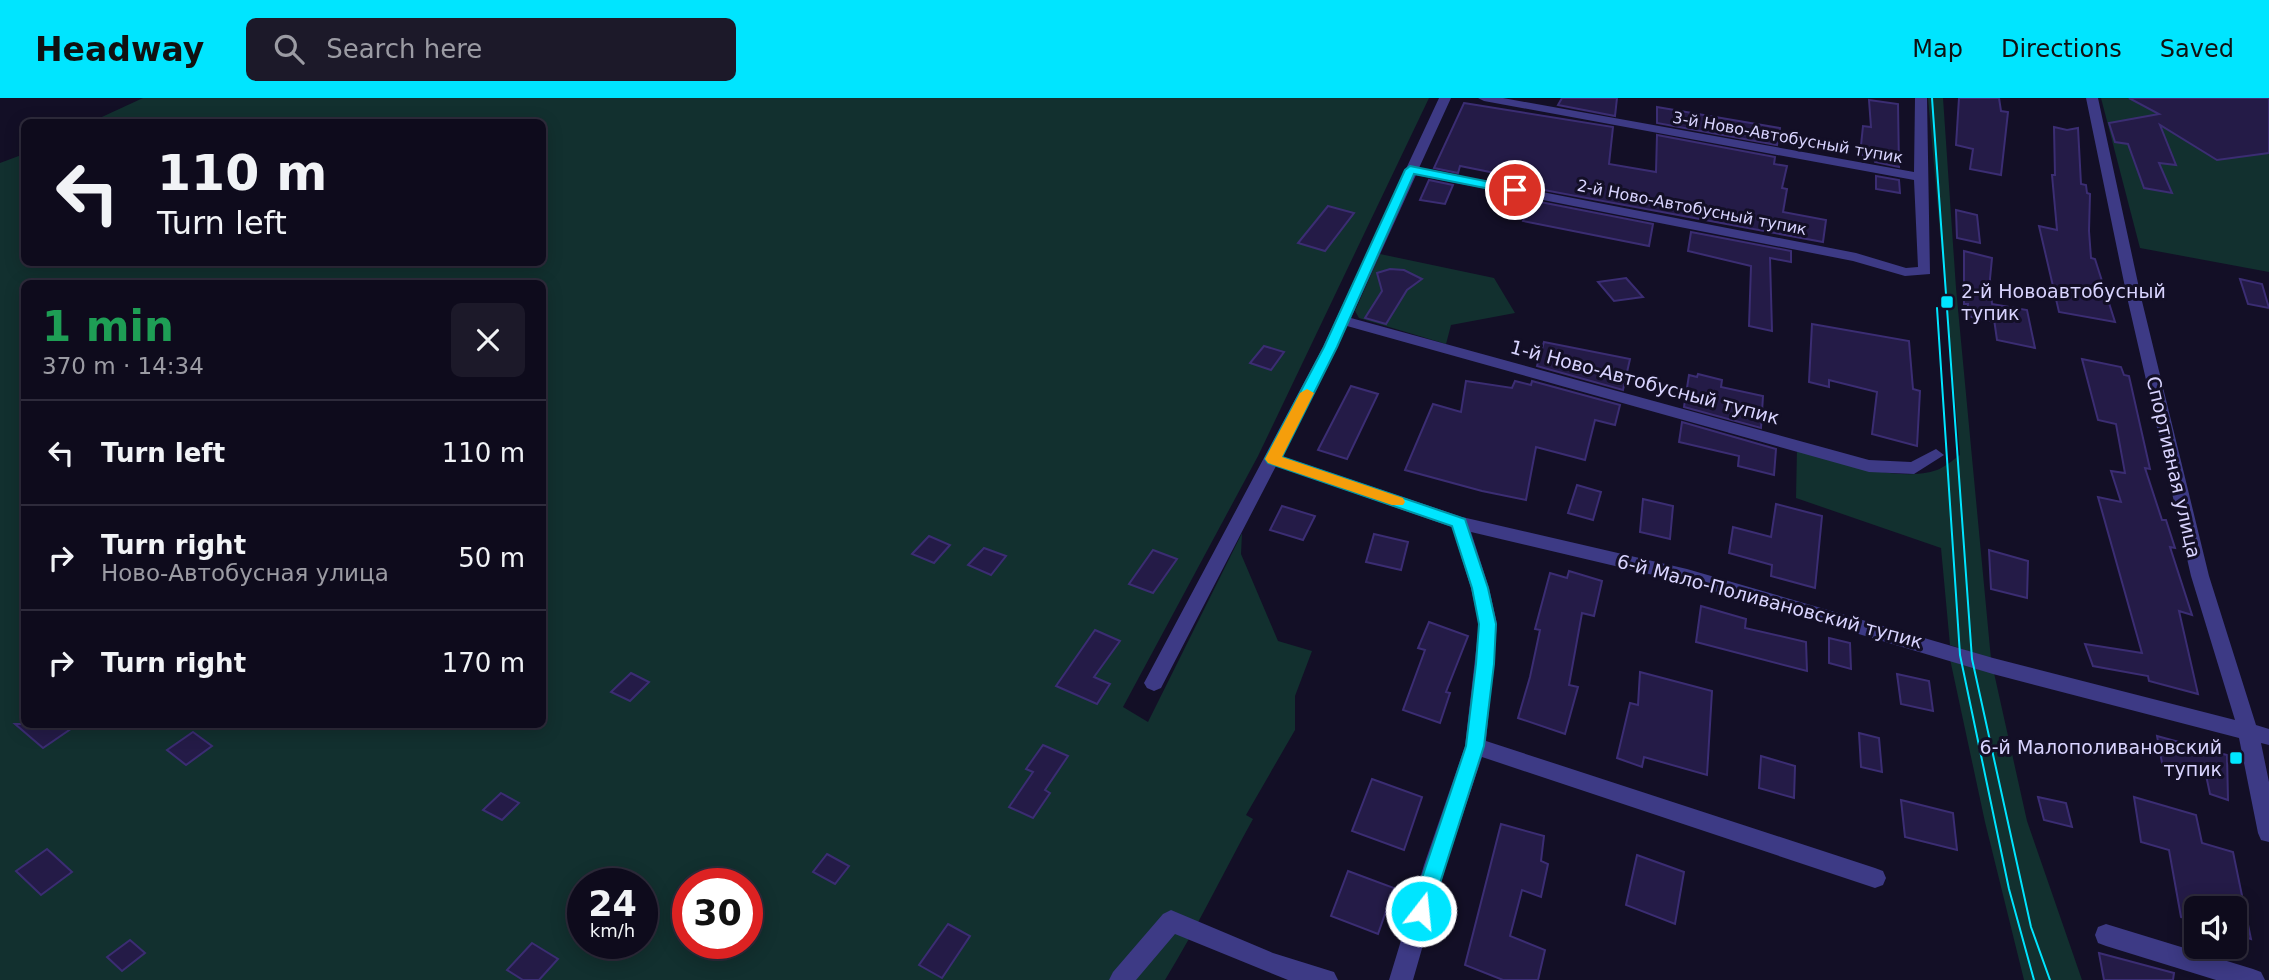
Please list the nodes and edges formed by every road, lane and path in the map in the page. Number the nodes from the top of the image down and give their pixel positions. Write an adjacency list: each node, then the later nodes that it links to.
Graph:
1 (1445, 98): 5 (street)
2 (1484, 98): 6 (street, 3-й Ново-Автобусный тупик)
3 (2092, 98): 12 (street, Спортивная улица)
4 (1918, 99): 6 (street)
5 (1410, 170): 6 (street, 2-й Ново-Автобусный тупик); 7 (street)
6 (1920, 177)
7 (1342, 320): 8 (street, 1-й Ново-Автобусный тупик); 9 (street)
8 (1936, 455)
9 (1273, 459): 10 (street, 6-й Мало-Поливановский тупик); 11 (street)
10 (1459, 523): 12 (street, 6-й Мало-Поливановский тупик); 14 (street)
11 (1154, 683)
12 (2248, 731): 13 (street, 6-й Мало-Поливановский тупик); 15 (street, Спортивная улица)
13 (2269, 737)
14 (1475, 746): 16 (street); 20 (street)
15 (2269, 833)
16 (1875, 878)
17 (2106, 934): 21 (street)
18 (1121, 980): 19 (street)
19 (1326, 980)
20 (1401, 980)
21 (2253, 980)

